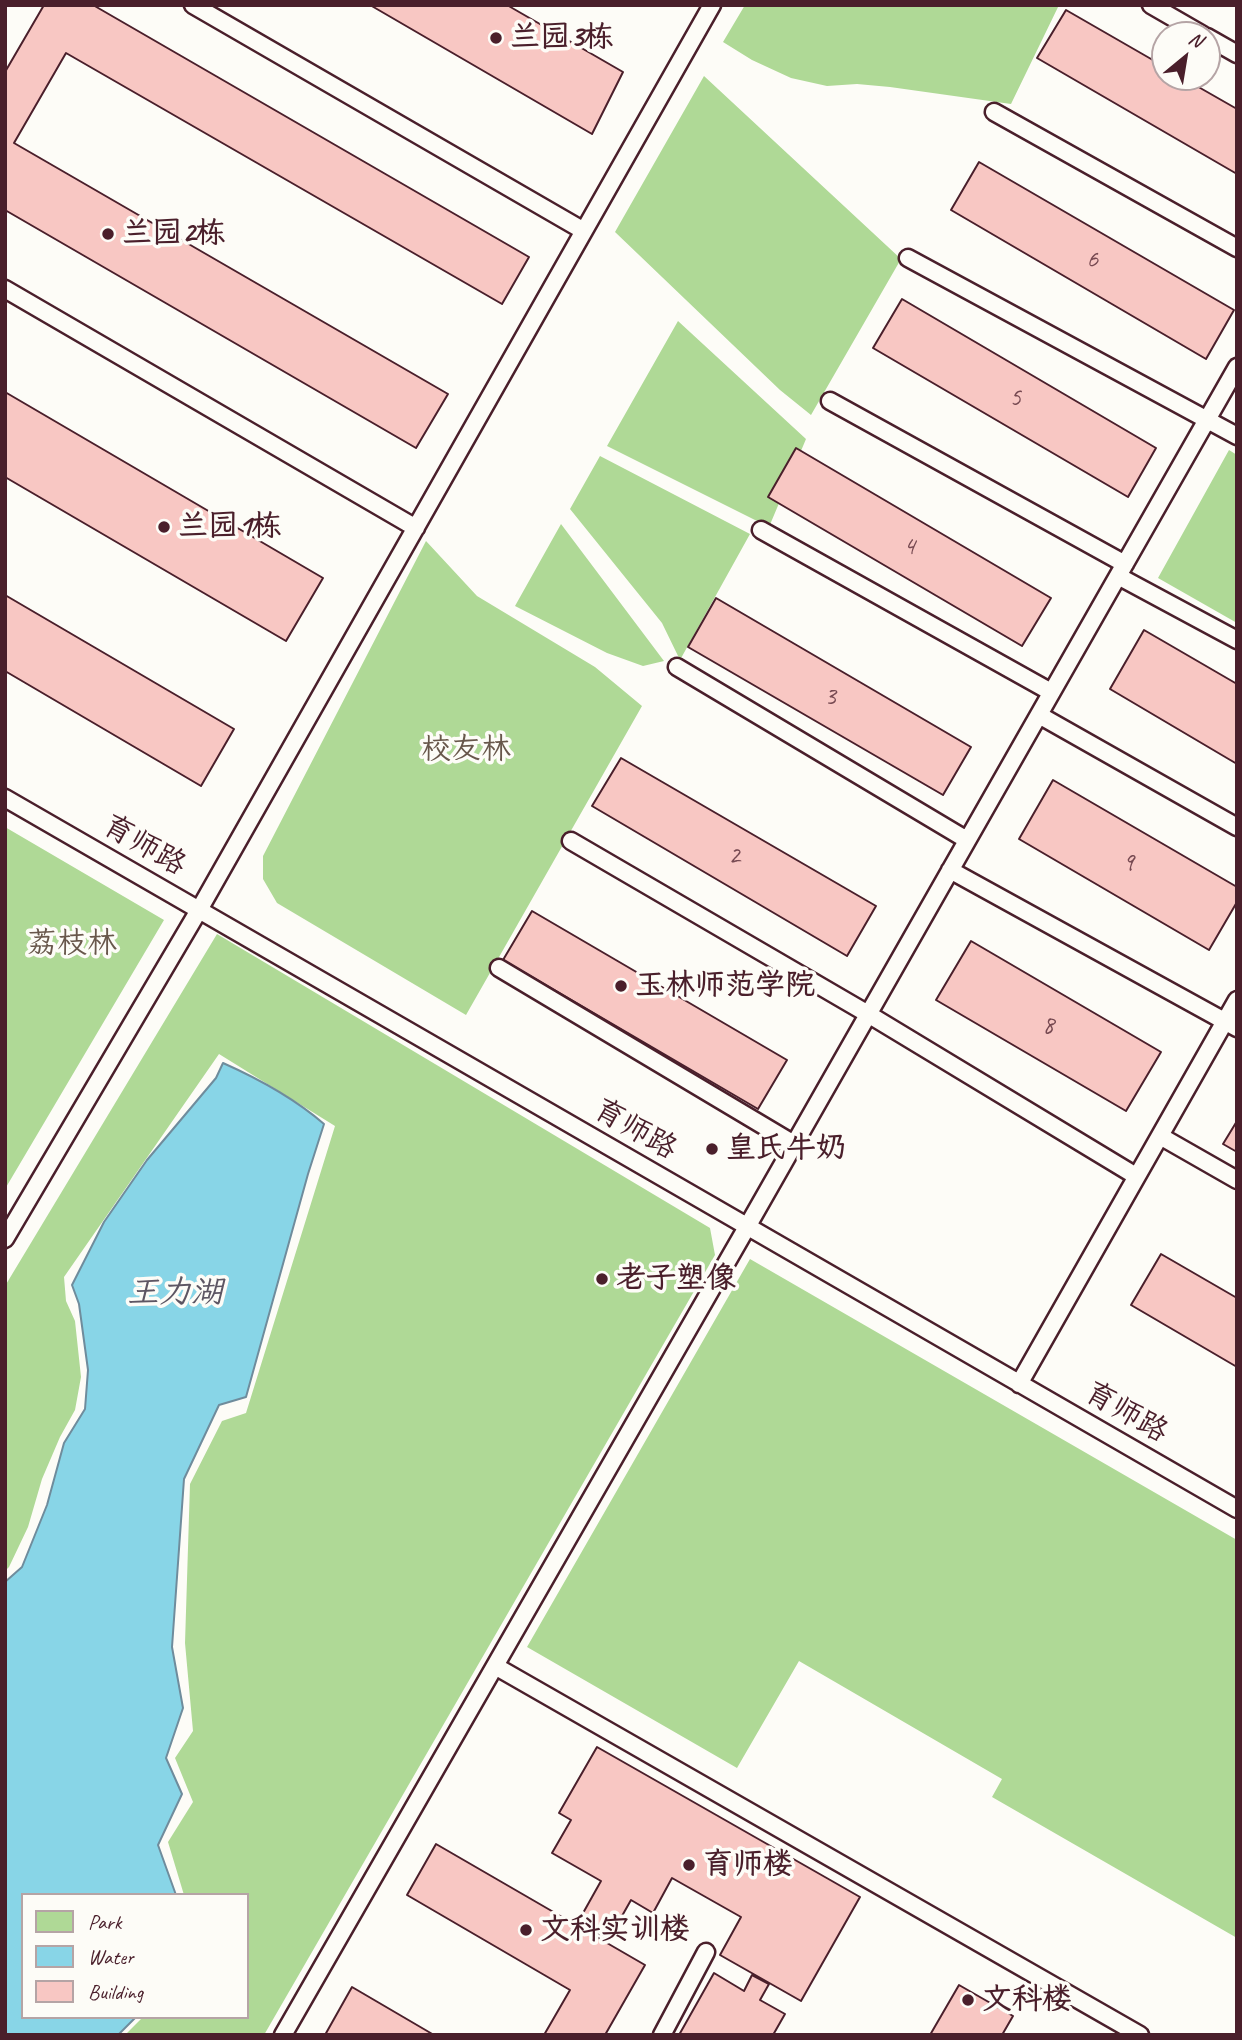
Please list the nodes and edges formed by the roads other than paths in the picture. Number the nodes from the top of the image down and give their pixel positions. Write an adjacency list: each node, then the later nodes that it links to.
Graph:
1 (193, 5): 8 (lane)
2 (712, 5): 8 (lane)
3 (1151, 5): 4 (lane)
4 (1179, 21)
5 (1221, 45): 6 (lane)
6 (1237, 54)
7 (994, 112): 9 (lane)
8 (584, 231): 16 (lane)
9 (1237, 248)
10 (908, 258): 14 (lane)
11 (5, 289): 16 (lane)
12 (1237, 367): 14 (lane)
13 (830, 401): 18 (lane)
14 (1207, 420): 15 (lane); 18 (lane)
15 (1237, 436)
16 (416, 528): 28 (lane)
17 (761, 530): 21 (lane)
18 (1121, 570): 19 (lane); 21 (lane)
19 (1237, 640)
20 (677, 667): 25 (lane)
21 (1051, 692): 22 (lane)
22 (1039, 715): 24 (lane); 25 (lane)
23 (5, 798): 28 (lane, 育师路)
24 (1237, 827)
25 (967, 840): 27 (lane)
26 (571, 841): 31 (lane)
27 (950, 870): 31 (lane); 32 (lane)
28 (199, 909): 37 (lane, 育师路); 38 (lane)
29 (499, 968): 34 (lane)
30 (1237, 1000): 32 (lane)
31 (868, 1014): 34 (lane); 35 (lane)
32 (1231, 1025): 33 (lane)
33 (1160, 1136): 35 (lane); 36 (lane)
34 (794, 1144): 37 (lane)
35 (1136, 1176): 39 (lane)
36 (1237, 1180)
37 (747, 1227): 39 (lane, 育师路); 41 (lane)
38 (5, 1239)
39 (1019, 1384): 40 (lane, 育师路)
40 (1237, 1509)
41 (495, 1666): 43 (lane); 45 (lane)
42 (706, 1952): 44 (lane)
43 (283, 2035)
44 (662, 2035)
45 (1140, 2035)

